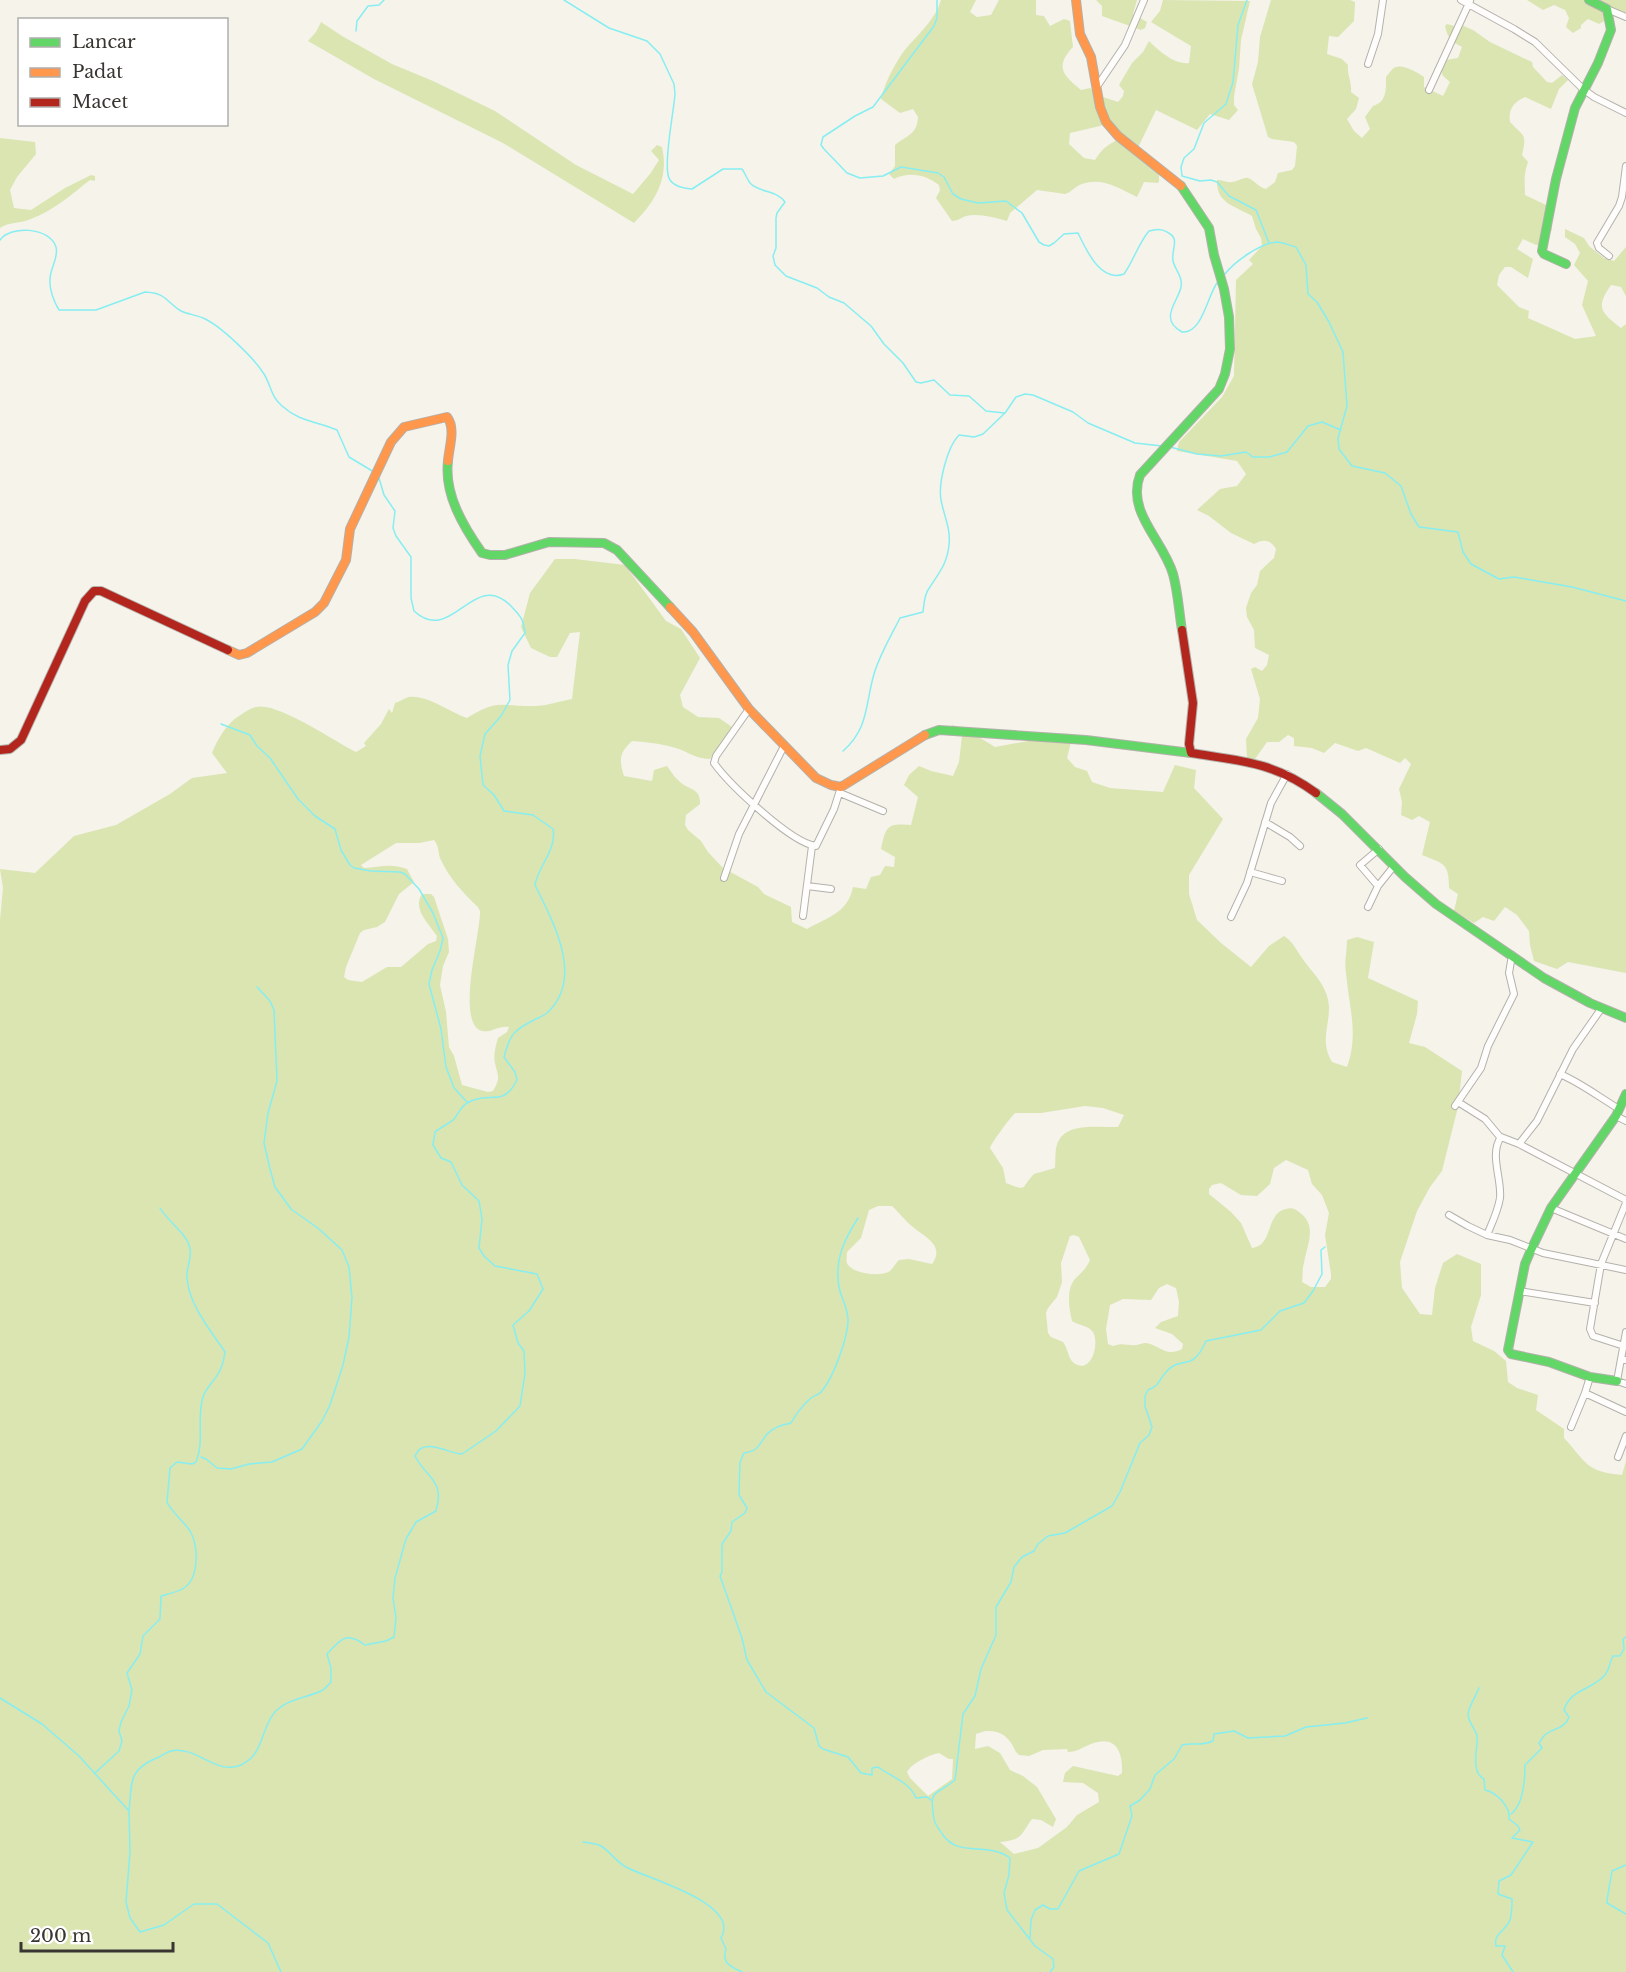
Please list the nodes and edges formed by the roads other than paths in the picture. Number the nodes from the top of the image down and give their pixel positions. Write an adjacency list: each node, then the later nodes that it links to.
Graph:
1 (1076, 0): 10 (street)
2 (1144, 0): 10 (street)
3 (1383, 0): 9 (street)
4 (1461, 0): 6 (street)
5 (1589, 0): 7 (street)
6 (1470, 2): 11 (street); 12 (street)
7 (1607, 9): 8 (street); 11 (street)
8 (1626, 17)
9 (1368, 64)
10 (1096, 88): 20 (street)
11 (1583, 89): 13 (street); 16 (street)
12 (1429, 90)
13 (1626, 113)
14 (1626, 166): 15 (street)
15 (1609, 256)
16 (1566, 264)
17 (749, 709): 18 (street); 19 (street); 23 (street)
18 (784, 746): 22 (street); 23 (street)
19 (0, 750)
20 (1191, 753): 21 (street); 22 (street)
21 (1287, 774): 25 (street); 28 (street)
22 (840, 790): 24 (street); 26 (street)
23 (754, 806): 26 (street); 31 (street)
24 (883, 811)
25 (1265, 822): 27 (street); 30 (street)
26 (812, 846): 33 (street)
27 (1300, 846)
28 (1378, 849): 29 (street); 34 (street)
29 (1394, 866): 34 (street); 39 (street)
30 (1250, 872): 32 (street); 38 (street)
31 (724, 878)
32 (1282, 881)
33 (807, 886): 35 (street); 37 (street)
34 (1378, 886): 36 (street)
35 (831, 889)
36 (1368, 906)
37 (803, 916)
38 (1231, 917)
39 (1512, 955): 40 (street); 46 (street)
40 (1601, 1009): 41 (street); 42 (street)
41 (1626, 1018)
42 (1560, 1074): 44 (street); 47 (street)
43 (1626, 1094): 44 (street)
44 (1618, 1112): 45 (street); 48 (street)
45 (1626, 1121)
46 (1500, 1137): 47 (street); 53 (street)
47 (1519, 1144): 48 (street)
48 (1575, 1174): 49 (street); 50 (street)
49 (1626, 1201): 52 (street)
50 (1551, 1208): 52 (street); 55 (street)
51 (1449, 1215): 53 (street)
52 (1614, 1234): 54 (street); 56 (street)
53 (1487, 1235): 55 (street)
54 (1626, 1239)
55 (1531, 1249): 56 (street); 58 (street)
56 (1601, 1264): 57 (street); 59 (street)
57 (1626, 1270)
58 (1519, 1291): 59 (street); 63 (street)
59 (1595, 1303): 61 (street)
60 (1626, 1332): 61 (street)
61 (1624, 1346): 62 (street)
62 (1624, 1359): 64 (street)
63 (1590, 1377): 64 (street); 65 (street)
64 (1622, 1382)
65 (1584, 1393): 66 (street); 67 (street)
66 (1626, 1413)
67 (1571, 1426)
68 (1626, 1436): 69 (street)
69 (1618, 1457)

